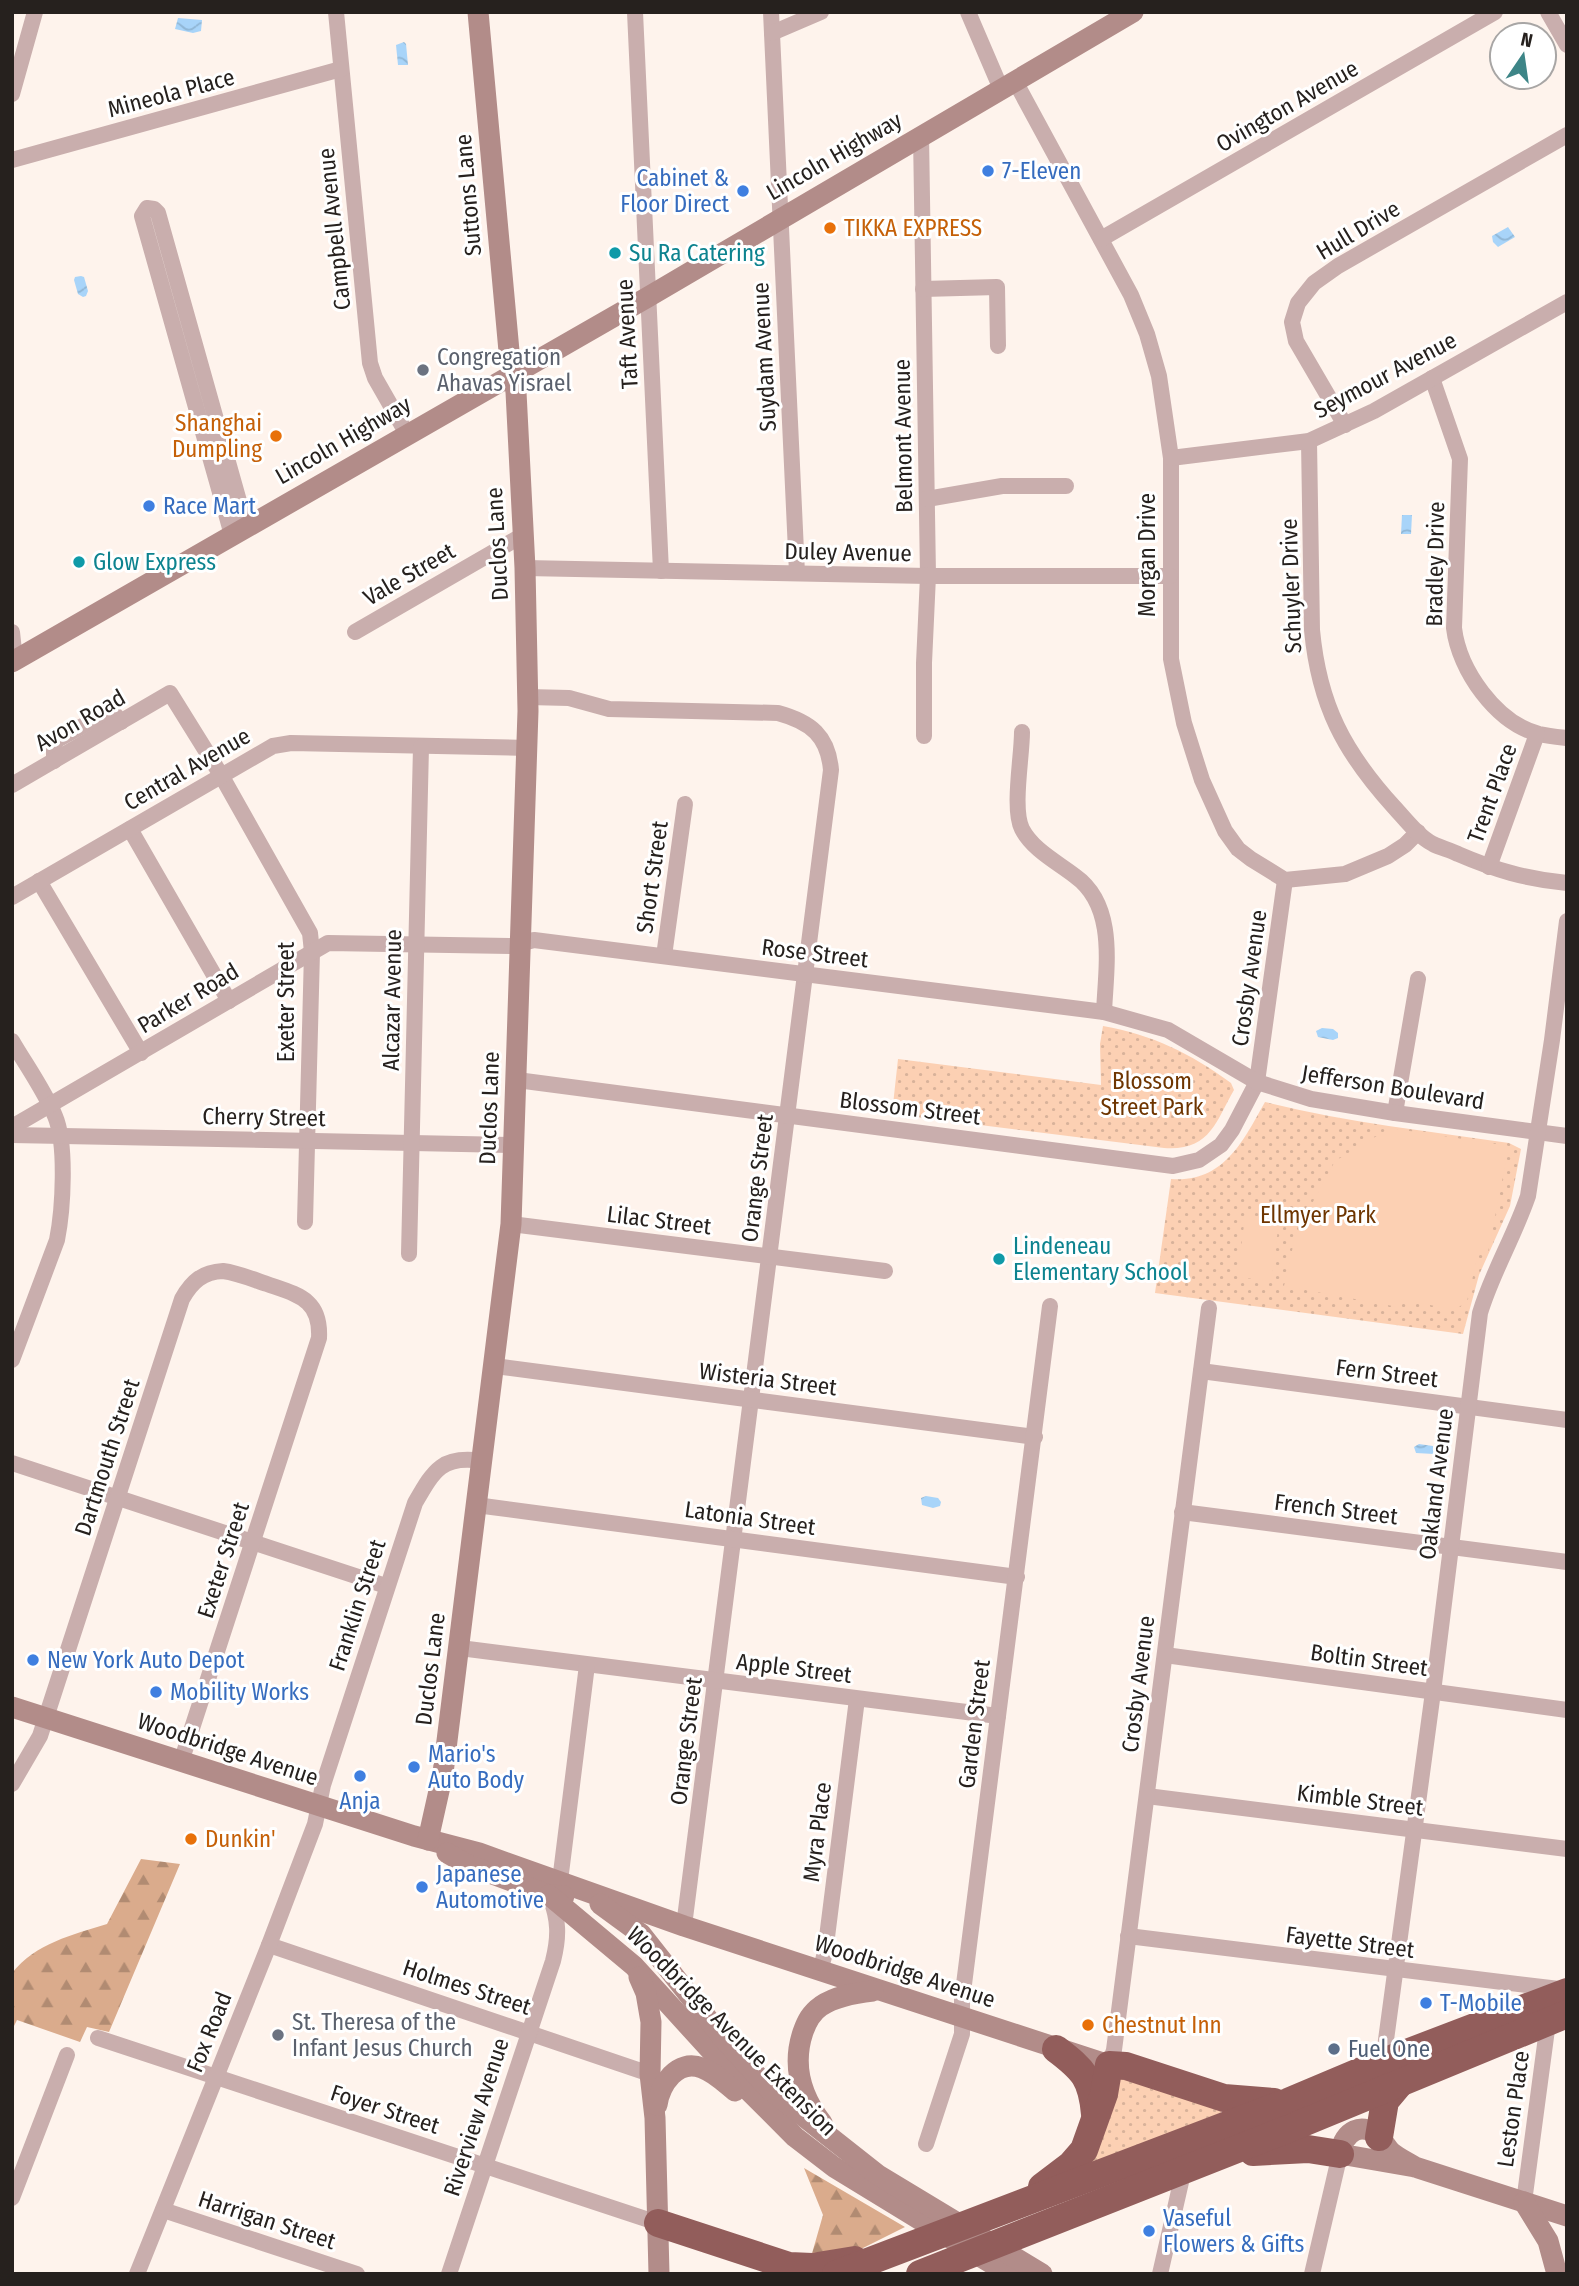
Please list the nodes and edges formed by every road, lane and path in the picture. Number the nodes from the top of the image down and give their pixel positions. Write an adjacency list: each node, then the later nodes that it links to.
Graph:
1 (35, 12): 15 (street)
2 (336, 12): 13 (street, Campbell Avenue)
3 (478, 12): 26 (main road, Suttons Lane)
4 (635, 12): 22 (street, Taft Avenue)
5 (771, 12): 11 (street, Suydam Avenue)
6 (821, 12): 11 (street)
7 (968, 12): 14 (street, Morgan Drive)
8 (1495, 12): 20 (street, Ovington Avenue)
9 (1548, 12): 12 (street)
10 (1122, 15): 14 (main road, Lincoln Highway)
11 (772, 33): 19 (street, Suydam Avenue)
12 (1567, 45)
13 (341, 69): 18 (street, Mineola Place); 29 (street, Campbell Avenue)
14 (1008, 85): 16 (main road, Lincoln Highway); 20 (street, Morgan Drive)
15 (12, 94)
16 (921, 135): 19 (main road, Lincoln Highway); 21 (street, Belmont Avenue)
17 (1567, 135): 28 (street, Hull Drive)
18 (12, 160)
19 (780, 217): 22 (main road, Lincoln Highway); 38 (street, Suydam Avenue)
20 (1101, 239): 31 (street, Morgan Drive)
21 (923, 289): 24 (street); 33 (street, Belmont Avenue)
22 (648, 297): 26 (main road, Lincoln Highway); 37 (street, Taft Avenue)
23 (1567, 302): 27 (street, Seymour Avenue)
24 (998, 346)
25 (192, 365): 25 (street); 34 (street)
26 (513, 373): 29 (main road, Lincoln Highway); 35 (main road, Duclos Lane)
27 (1432, 378): 28 (street, Seymour Avenue); 47 (street, Bradley Drive)
28 (1345, 425): 30 (street, Seymour Avenue)
29 (407, 433): 34 (main road, Lincoln Highway)
30 (1309, 441): 31 (street, Seymour Avenue); 56 (street, Schuyler Drive)
31 (1171, 458): 40 (street, Morgan Drive)
32 (1066, 486): 33 (street)
33 (927, 499): 39 (street, Belmont Avenue)
34 (239, 531): 43 (main road, Lincoln Highway)
35 (523, 535): 36 (main road, Duclos Lane); 42 (street, Vale Street)
36 (525, 568): 37 (street, Duley Avenue); 45 (main road, Duclos Lane)
37 (661, 571): 38 (street, Duley Avenue)
38 (797, 573): 39 (street, Duley Avenue)
39 (928, 576): 40 (street, Duley Avenue); 48 (street, Belmont Avenue)
40 (1170, 576): 58 (street, Morgan Drive)
41 (12, 632): 43 (street)
42 (355, 632)
43 (14, 661)
44 (170, 694): 52 (street, Exeter Street); 53 (street, Avon Road)
45 (528, 697): 51 (main road, Duclos Lane); 67 (street, Orange Street)
46 (1022, 733): 70 (street)
47 (1537, 734): 49 (street, Bradley Drive); 57 (street, Trent Place)
48 (925, 736)
49 (1567, 738)
50 (421, 747): 51 (street, Central Avenue); 52 (street, Central Avenue); 64 (street, Alcazar Avenue)
51 (528, 748): 63 (main road, Duclos Lane)
52 (221, 775): 55 (street, Central Avenue); 65 (street, Exeter Street)
53 (12, 785)
54 (685, 804): 66 (street, Short Street)
55 (130, 829): 59 (street, Central Avenue); 69 (street)
56 (1418, 832): 57 (street, Schuyler Drive); 58 (street)
57 (1489, 867): 60 (street, Schuyler Drive)
58 (1285, 880): 74 (street, Crosby Avenue)
59 (39, 881): 61 (street, Central Avenue); 72 (street)
60 (1567, 883)
61 (12, 897)
62 (1567, 921): 79 (street, Oakland Avenue)
63 (522, 944): 64 (street, Parker Road); 66 (street, Rose Street); 73 (main road, Duclos Lane)
64 (416, 945): 65 (street, Parker Road); 84 (street, Alcazar Avenue)
65 (312, 952): 69 (street, Parker Road); 83 (street, Exeter Street)
66 (664, 956): 67 (street, Rose Street)
67 (806, 976): 70 (street, Rose Street); 77 (street, Orange Street)
68 (1418, 979): 76 (street)
69 (229, 1001): 72 (street, Parker Road)
70 (1104, 1012): 74 (street, Jefferson Boulevard)
71 (12, 1041): 75 (street)
72 (141, 1053): 75 (street, Parker Road)
73 (517, 1080): 77 (street, Blossom Street); 85 (main road, Duclos Lane)
74 (1257, 1082): 76 (street, Jefferson Boulevard); 77 (street, Blossom Street)
75 (50, 1106): 78 (street, Parker Road); 81 (street)
76 (1395, 1113): 79 (street, Jefferson Boulevard)
77 (788, 1115): 89 (street, Orange Street)
78 (12, 1127)
79 (1538, 1132): 82 (street, Jefferson Boulevard); 98 (street, Oakland Avenue)
80 (12, 1135): 81 (street, Cherry Street)
81 (61, 1135): 83 (street, Cherry Street); 94 (street)
82 (1567, 1136)
83 (307, 1141): 84 (street, Cherry Street); 86 (street, Exeter Street)
84 (413, 1144): 85 (street, Cherry Street); 88 (street, Alcazar Avenue)
85 (514, 1145): 87 (main road, Duclos Lane)
86 (304, 1222)
87 (511, 1224): 89 (street, Lilac Street); 95 (main road, Duclos Lane)
88 (409, 1254)
89 (770, 1256): 90 (street, Lilac Street); 97 (street, Orange Street)
90 (885, 1271)
91 (262, 1282): 103 (street, Dartmouth Street); 107 (street, Exeter Street)
92 (1050, 1306): 100 (street, Garden Street)
93 (1209, 1308): 96 (street, Crosby Avenue)
94 (12, 1360)
95 (495, 1366): 97 (street, Wisteria Street); 101 (main road, Duclos Lane)
96 (1201, 1371): 98 (street, Fern Street); 105 (street, Crosby Avenue)
97 (751, 1400): 100 (street, Wisteria Street); 106 (street, Orange Street)
98 (1469, 1406): 99 (street, Fern Street); 108 (street, Oakland Avenue)
99 (1567, 1420)
100 (1035, 1437): 110 (street, Garden Street)
101 (482, 1461): 104 (main road, Duclos Lane); 111 (street, Franklin Street)
102 (12, 1464): 103 (street)
103 (117, 1497): 107 (street); 121 (street, Dartmouth Street)
104 (477, 1505): 106 (street, Latonia Street); 112 (main road, Duclos Lane)
105 (1182, 1512): 108 (street, French Street); 113 (street, Crosby Avenue)
106 (733, 1539): 110 (street, Latonia Street); 115 (street, Orange Street)
107 (252, 1543): 111 (street); 122 (street, Exeter Street)
108 (1452, 1546): 109 (street, French Street); 116 (street, Oakland Avenue)
109 (1567, 1562)
110 (1017, 1577): 120 (street, Garden Street)
111 (387, 1586): 125 (street, Franklin Street)
112 (460, 1648): 114 (street, Apple Street); 127 (main road, Duclos Lane)
113 (1165, 1655): 116 (street, Boltin Street); 124 (street, Crosby Avenue)
114 (587, 1665): 115 (street, Apple Street); 129 (street)
115 (717, 1681): 117 (street, Apple Street); 130 (street, Orange Street)
116 (1433, 1692): 119 (street, Boltin Street); 126 (street, Oakland Avenue)
117 (857, 1699): 120 (street, Apple Street); 135 (street, Myra Place)
118 (12, 1707): 121 (main road, Woodbridge Avenue)
119 (1567, 1710)
120 (998, 1716): 139 (street, Garden Street)
121 (46, 1718): 122 (main road, Woodbridge Avenue); 123 (street, Dartmouth Street)
122 (181, 1762): 125 (main road, Woodbridge Avenue)
123 (12, 1784)
124 (1147, 1796): 126 (street, Kimble Street); 132 (street, Crosby Avenue)
125 (319, 1806): 127 (main road, Woodbridge Avenue); 133 (street, Fox Road)
126 (1415, 1830): 128 (street, Kimble Street); 136 (street, Oakland Avenue)
127 (428, 1840): 129 (main road, Woodbridge Avenue)
128 (1567, 1849)
129 (555, 1888): 130 (main road, Woodbridge Avenue); 131 (main road); 134 (main road, Woodbridge Avenue Extension); 142 (street, Riverview Avenue)
130 (684, 1926): 131 (main road, Woodbridge Avenue); 135 (main road, Woodbridge Avenue)
131 (641, 1934): 156 (main road, Woodbridge Avenue Extension)
132 (1128, 1936): 136 (street, Fayette Street); 146 (street, Crosby Avenue)
133 (269, 1945): 142 (street, Holmes Street); 149 (street, Fox Road)
134 (634, 1966): 148 (main road); 153 (main road, Woodbridge Avenue Extension)
135 (820, 1970): 137 (main road, Woodbridge Avenue); 140 (main road)
136 (1396, 1971): 138 (street, Fayette Street); 147 (street, Oakland Avenue)
137 (878, 1990): 139 (main road, Woodbridge Avenue); 140 (main road)
138 (1567, 1991): 147 (highway)
139 (962, 2017): 144 (main road, Woodbridge Avenue); 155 (street, Garden Street)
140 (807, 2018): 156 (main road)
141 (1557, 2018): 147 (highway); 163 (street, Leston Place)
142 (528, 2031): 148 (street, Holmes Street); 159 (street, Riverview Avenue)
143 (98, 2038): 149 (street, Foyer Street)
144 (1056, 2049): 146 (main road, Woodbridge Avenue); 151 (highway)
145 (67, 2055): 162 (street)
146 (1109, 2065): 150 (highway); 151 (highway)
147 (1392, 2072): 150 (highway); 154 (highway); 158 (highway)
148 (650, 2074): 152 (main road)
149 (215, 2077): 159 (street, Foyer Street); 165 (street, Fox Road)
150 (1288, 2102): 164 (highway)
151 (1095, 2117): 164 (highway)
152 (656, 2118): 153 (main road); 167 (main road)
153 (795, 2137): 169 (main road, Woodbridge Avenue Extension)
154 (1379, 2137): 157 (main road); 160 (main road)
155 (926, 2144)
156 (842, 2150): 169 (main road, Woodbridge Avenue Extension)
157 (1340, 2154): 158 (highway); 160 (main road); 179 (street)
158 (1218, 2155): 161 (highway)
159 (484, 2165): 167 (street, Foyer Street); 172 (street, Riverview Avenue)
160 (1415, 2167): 163 (main road)
161 (1184, 2169): 169 (highway); 178 (street)
162 (12, 2198)
163 (1524, 2202): 166 (main road); 180 (main road)
164 (1017, 2206): 168 (highway)
165 (163, 2210): 170 (street, Fox Road); 171 (street, Harrigan Street)
166 (1567, 2216)
167 (658, 2223): 168 (highway); 173 (main road)
168 (881, 2256): 174 (highway)
169 (1003, 2261): 175 (highway); 176 (highway); 177 (main road)
170 (137, 2274)
171 (357, 2274)
172 (449, 2274)
173 (659, 2274)
174 (836, 2274)
175 (920, 2274)
176 (944, 2274)
177 (1042, 2274)
178 (1160, 2274)
179 (1312, 2274)
180 (1557, 2274)

